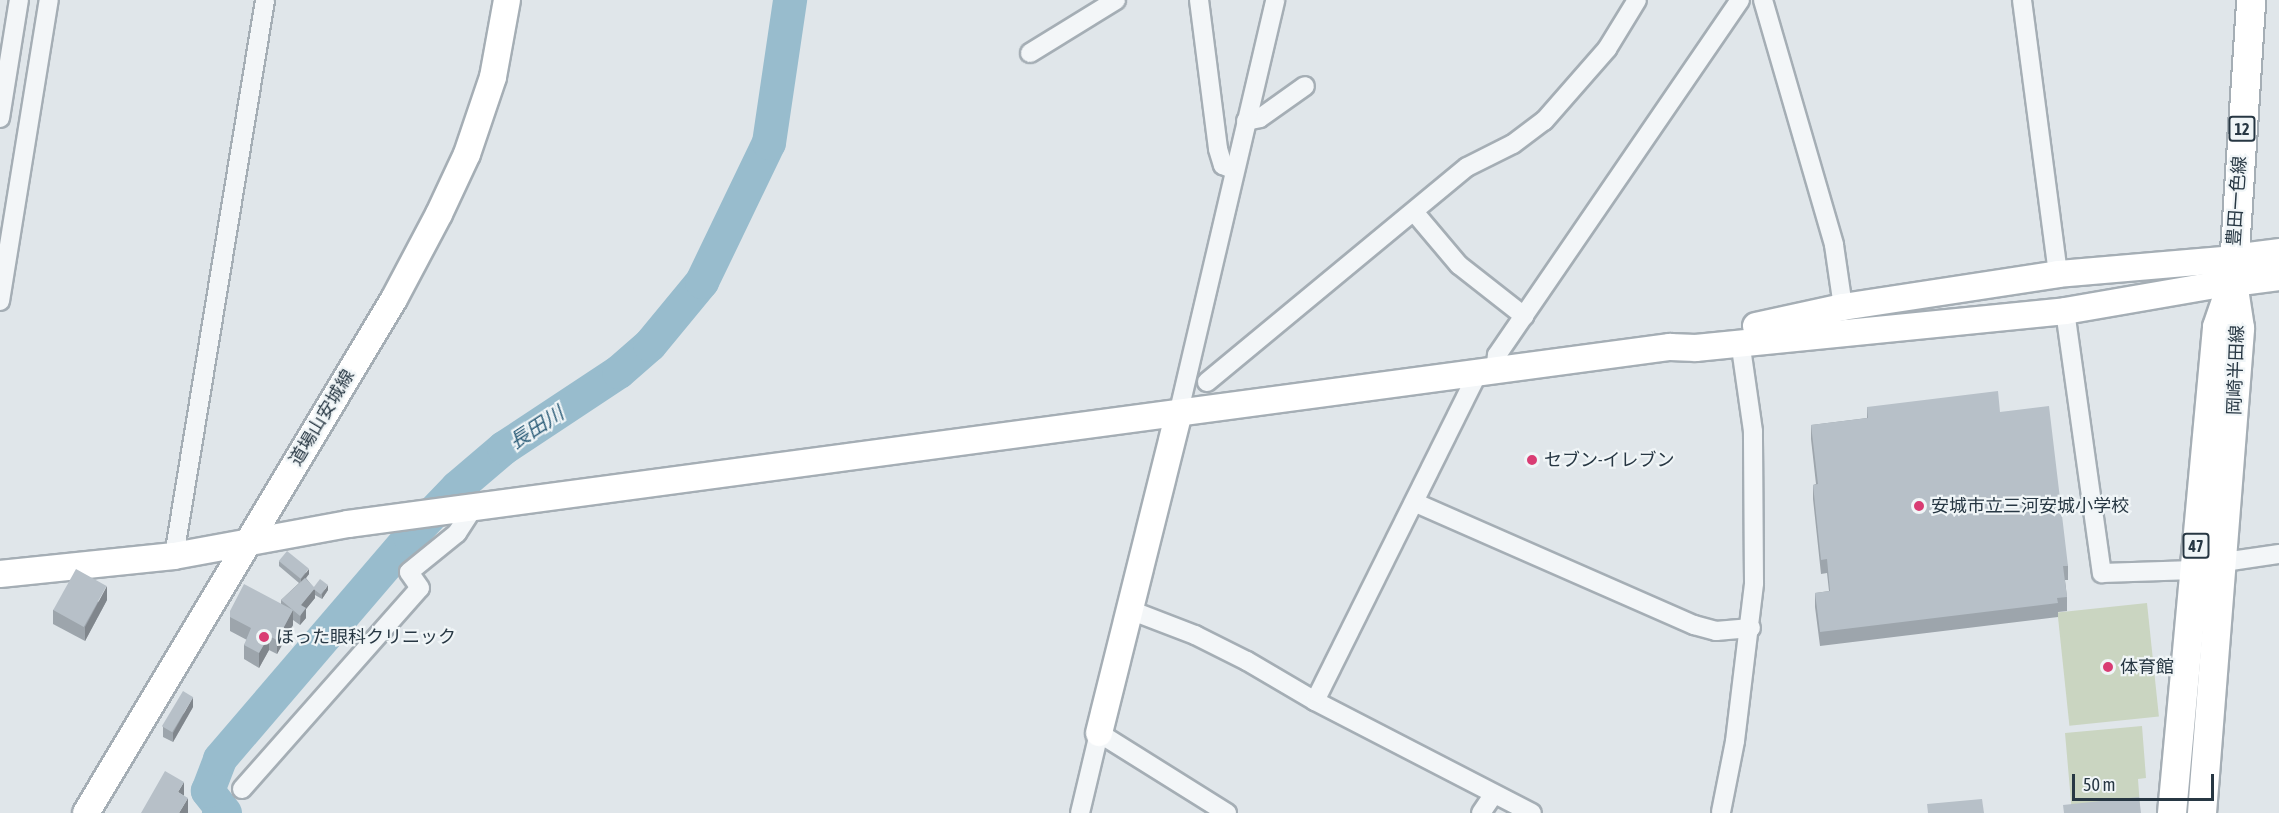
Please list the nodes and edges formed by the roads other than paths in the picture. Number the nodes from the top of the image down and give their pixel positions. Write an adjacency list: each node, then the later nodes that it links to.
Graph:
1 (19, 0): 15 (street)
2 (49, 0): 23 (street)
3 (265, 0): 36 (street)
4 (507, 0): 34 (street, 道場山安城線)
5 (1116, 0): 13 (street)
6 (1199, 0): 17 (street)
7 (1275, 0): 16 (street)
8 (1636, 0): 18 (street)
9 (1740, 0): 26 (street)
10 (1763, 0): 24 (street)
11 (2022, 0): 21 (street)
12 (2251, 0): 20 (main road, 豊田一色線 / 12)
13 (1030, 53)
14 (1305, 86): 16 (street)
15 (0, 118)
16 (1246, 121): 17 (street)
17 (1234, 170): 31 (street)
18 (1415, 213): 26 (street); 30 (street)
19 (2279, 253): 20 (main road, 豊田一色線)
20 (2233, 270): 21 (street); 22 (main road); 25 (street); 37 (main road, 岡崎半田線 / 47); 38 (main road, 岡崎半田線 / 47)
21 (2058, 274): 24 (street)
22 (2279, 276)
23 (0, 301)
24 (1843, 307): 28 (street)
25 (2065, 311): 27 (street); 38 (street)
26 (1524, 316): 29 (street)
27 (1740, 341): 28 (street); 41 (street)
28 (1670, 347): 29 (street)
29 (1486, 373): 31 (street); 32 (street)
30 (1207, 382)
31 (1178, 415): 33 (street); 40 (street)
32 (1416, 503): 41 (street); 42 (street)
33 (472, 508): 34 (street); 44 (street)
34 (246, 545): 36 (street); 46 (street, 道場山安城線)
35 (2279, 554): 37 (street)
36 (174, 556): 39 (street)
37 (2224, 562): 53 (main road, 岡崎半田線 / 47)
38 (2194, 570): 52 (main road, 岡崎半田線 / 47)
39 (0, 574)
40 (1130, 610): 42 (street); 43 (street)
41 (1751, 628): 51 (street)
42 (1315, 701): 45 (street)
43 (1099, 733): 47 (street); 48 (street)
44 (242, 789)
45 (1494, 794): 49 (street); 50 (street)
46 (86, 813)
47 (1080, 813)
48 (1227, 813)
49 (1481, 813)
50 (1532, 813)
51 (1724, 813)
52 (2172, 813)
53 (2202, 813)

